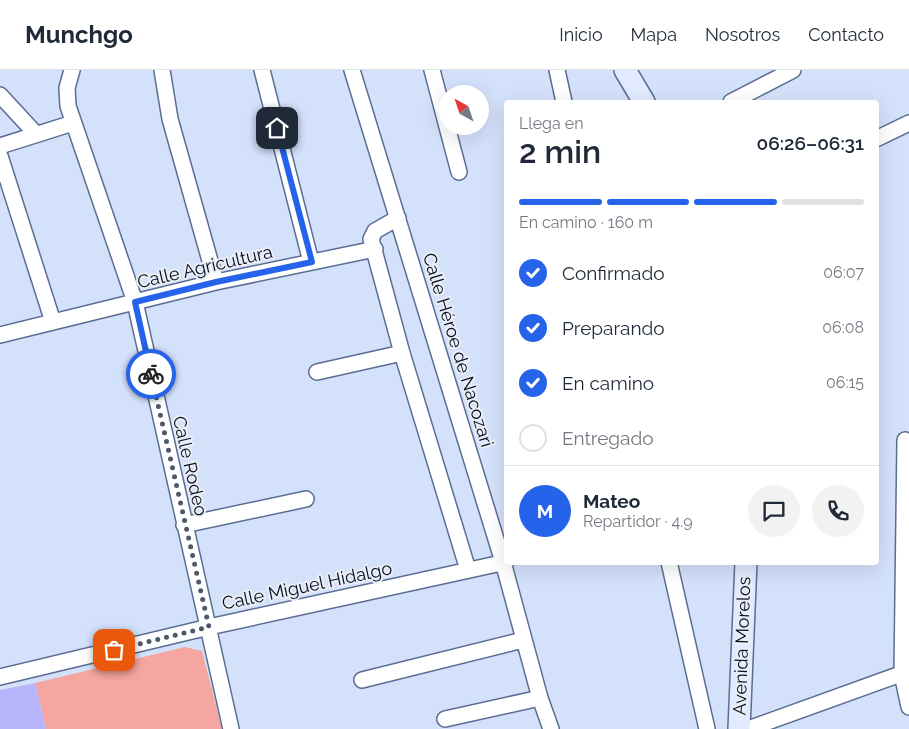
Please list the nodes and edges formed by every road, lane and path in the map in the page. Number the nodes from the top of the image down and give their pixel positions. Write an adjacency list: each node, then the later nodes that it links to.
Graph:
1 (72, 70): 13 (street, Calle Rodeo)
2 (162, 70): 23 (street)
3 (262, 70): 22 (street)
4 (352, 70): 20 (street, Calle Héroe de Nacozari)
5 (432, 70): 19 (street)
6 (557, 70): 10 (street)
7 (625, 70): 11 (main road)
8 (793, 70): 12 (street)
9 (0, 95): 15 (street)
10 (564, 100)
11 (643, 100)
12 (735, 100)
13 (73, 123): 15 (street); 24 (street, Calle Rodeo)
14 (909, 123): 16 (street)
15 (36, 134): 17 (street)
16 (879, 138)
17 (0, 146)
18 (0, 156): 25 (street)
19 (459, 172)
20 (398, 218): 21 (street); 32 (street, Calle Héroe de Nacozari)
21 (375, 249): 22 (street, Calle Agricultura); 27 (street)
22 (312, 262): 23 (street, Calle Agricultura)
23 (216, 282): 24 (street, Calle Agricultura)
24 (135, 302): 25 (street, Calle Agricultura); 31 (street, Calle Rodeo)
25 (53, 322): 26 (street, Calle Agricultura)
26 (0, 334)
27 (402, 353): 28 (street); 37 (street)
28 (317, 372)
29 (905, 440): 40 (street)
30 (306, 498): 31 (street)
31 (184, 525): 38 (street, Calle Rodeo)
32 (504, 559)
33 (504, 562): 37 (street, Calle Miguel Hidalgo)
34 (506, 565): 39 (street, Calle Héroe de Nacozari)
35 (670, 565): 48 (street)
36 (746, 565): 49 (main road, Avenida Morelos)
37 (468, 570): 38 (street, Calle Miguel Hidalgo)
38 (209, 627): 41 (street, Calle Miguel Hidalgo); 46 (street, Calle Rodeo)
39 (524, 640): 42 (street); 43 (street, Calle Héroe de Nacozari)
40 (906, 673): 44 (street); 50 (street)
41 (0, 677)
42 (362, 680)
43 (540, 698): 45 (street); 47 (street, Calle Héroe de Nacozari)
44 (909, 707)
45 (445, 719)
46 (231, 729)
47 (551, 729)
48 (707, 729)
49 (739, 729)
50 (748, 729)

